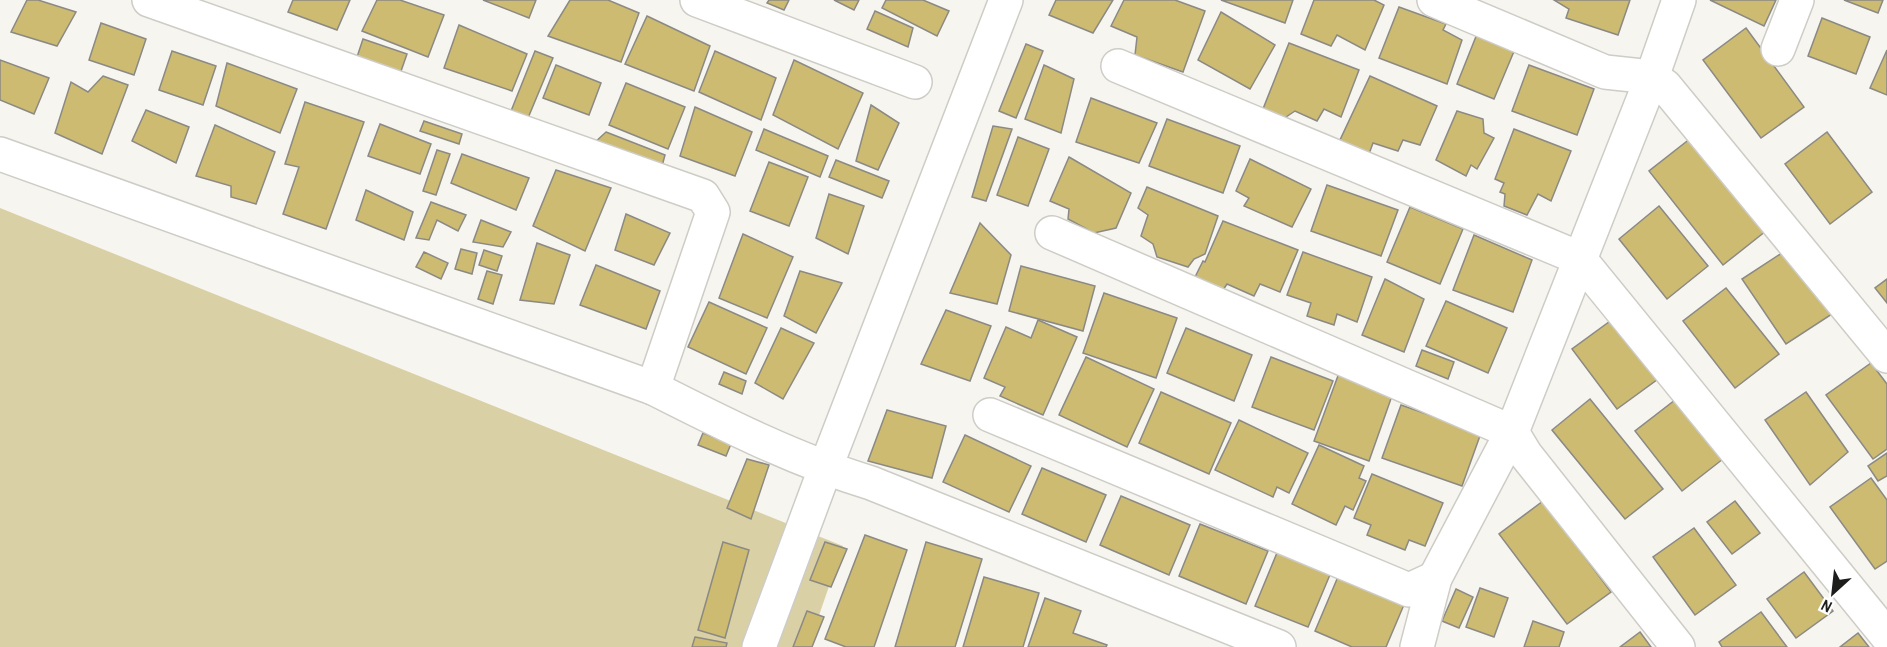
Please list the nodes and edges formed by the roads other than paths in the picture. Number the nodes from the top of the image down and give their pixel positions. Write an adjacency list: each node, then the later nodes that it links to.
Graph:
1 (149, 0): 7 (street)
2 (697, 0): 11 (street)
3 (1006, 0): 19 (street)
4 (1434, 0): 10 (street)
5 (1679, 0): 10 (street)
6 (1797, 0): 8 (street)
7 (187, 7): 16 (street)
8 (1778, 50)
9 (1118, 66): 14 (street)
10 (1652, 76): 14 (street); 15 (street)
11 (915, 82)
12 (0, 154): 16 (street)
13 (1052, 233): 18 (street)
14 (1579, 258): 18 (street); 21 (street)
15 (1887, 356)
16 (653, 388): 19 (street)
17 (990, 415): 20 (street)
18 (1512, 432): 20 (street); 25 (street)
19 (825, 469): 22 (street); 23 (street)
20 (1435, 578): 24 (street)
21 (1887, 636)
22 (759, 647)
23 (1279, 647)
24 (1417, 647)
25 (1678, 647)

